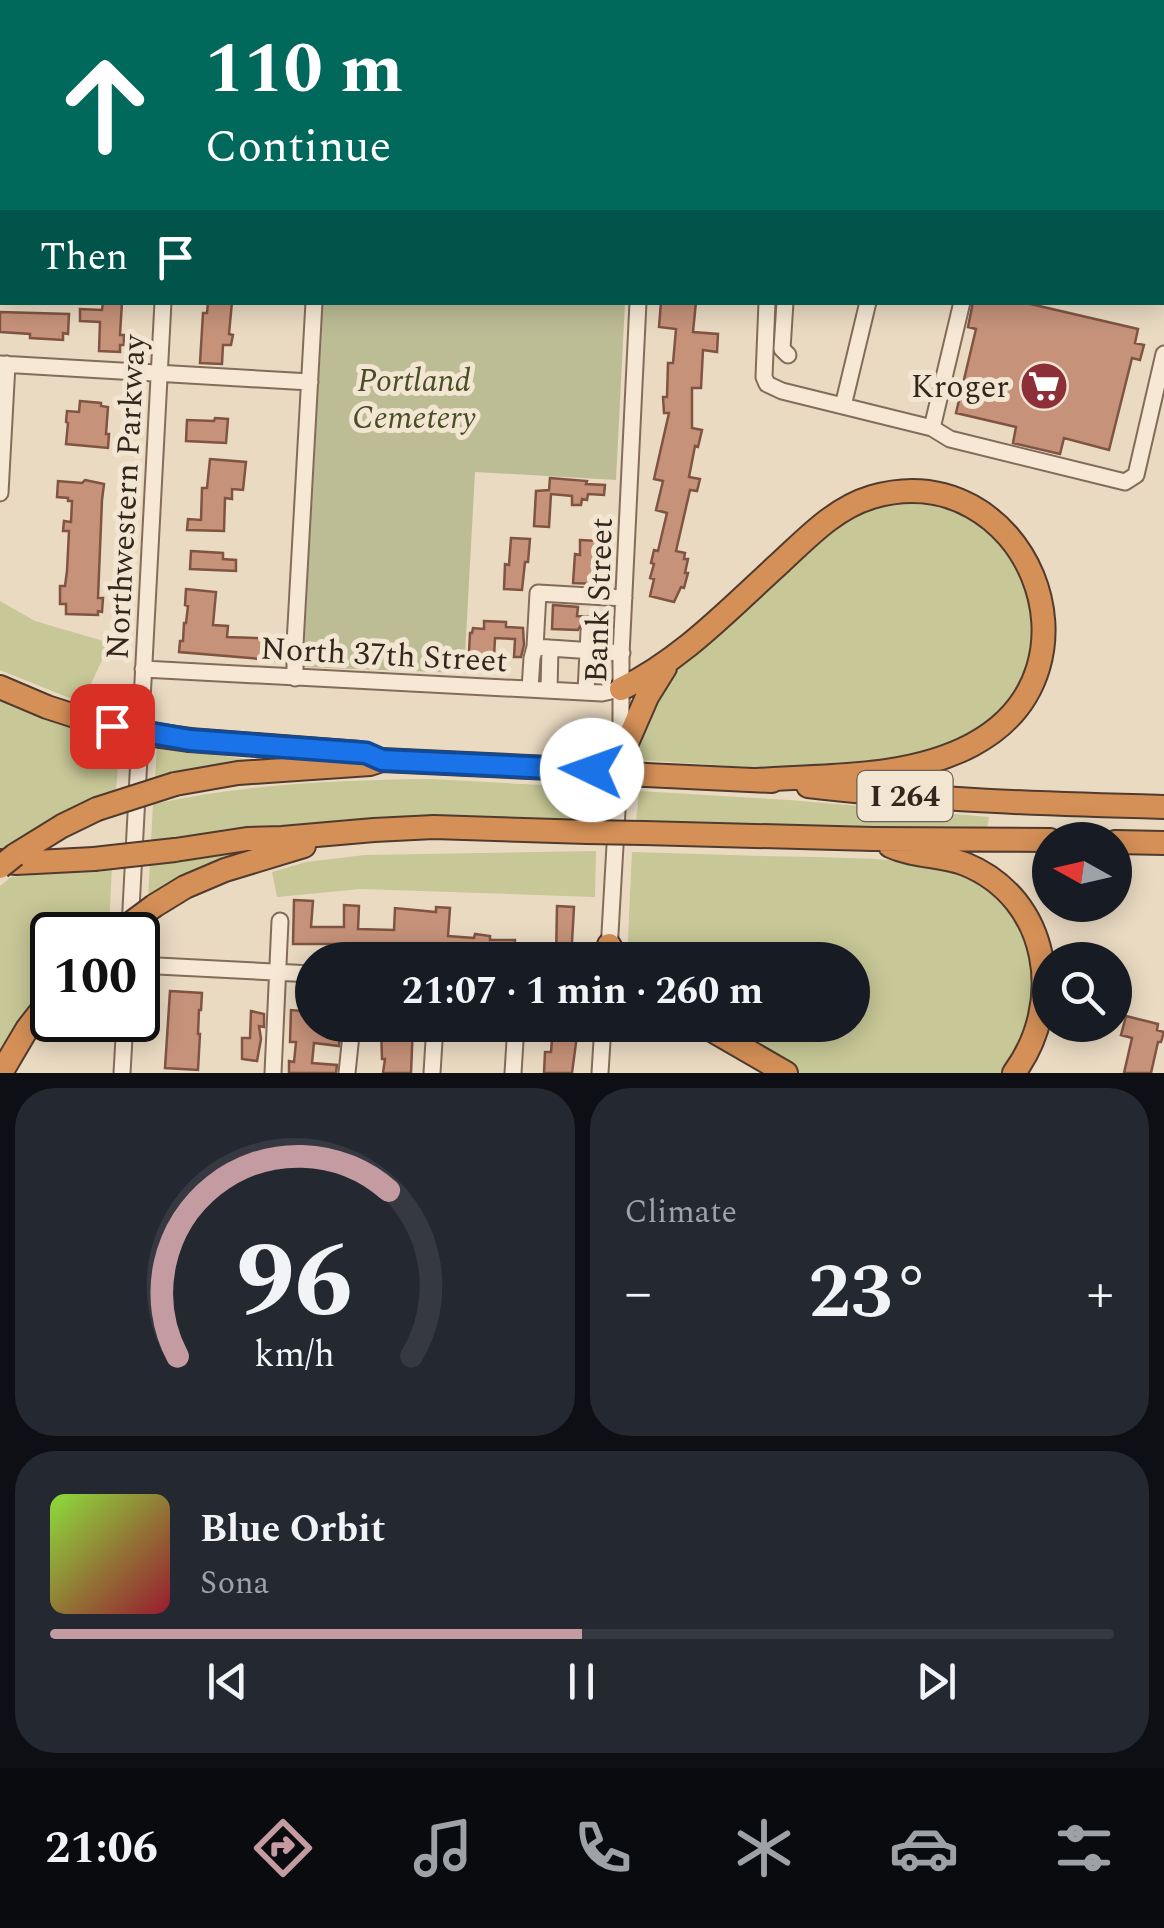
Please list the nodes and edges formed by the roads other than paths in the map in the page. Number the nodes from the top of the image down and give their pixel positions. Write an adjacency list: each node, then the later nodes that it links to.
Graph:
1 (163, 305): 11 (street, Northwestern Parkway)
2 (314, 305): 12 (street)
3 (638, 305): 17 (street, Bank Street)
4 (767, 305): 13 (street)
5 (786, 305): 9 (street)
6 (867, 305): 13 (street)
7 (961, 305): 14 (street)
8 (1164, 354): 14 (street)
9 (788, 356)
10 (4, 364): 11 (street); 15 (street)
11 (159, 373): 12 (street); 22 (street, Northwestern Parkway)
12 (310, 382): 23 (street)
13 (843, 406): 14 (street)
14 (932, 428)
15 (0, 494)
16 (590, 596): 17 (street); 18 (street); 19 (street)
17 (624, 598): 20 (street, Bank Street)
18 (543, 648): 19 (street); 26 (street); 27 (street)
19 (588, 650): 20 (street); 28 (street)
20 (622, 652): 25 (street, Bank Street)
21 (671, 659): 25 (highway); 29 (highway); 31 (highway)
22 (143, 669): 23 (street, North 37th Street); 39 (street, Northwestern Parkway)
23 (295, 678): 26 (street, North 37th Street)
24 (0, 687): 30 (highway, bridge)
25 (621, 689): 28 (street, North 37th Street); 29 (street, Bank Street)
26 (530, 690): 27 (street, North 37th Street)
27 (549, 690): 28 (street, North 37th Street)
28 (586, 692)
29 (620, 759): 42 (street, Bank Street)
30 (382, 760): 31 (highway, I 264, bridge); 38 (highway, bridge)
31 (757, 780): 32 (highway, I 264)
32 (1164, 807)
33 (335, 834): 34 (highway, I 264, bridge); 38 (highway, bridge); 40 (highway, bridge)
34 (873, 839): 35 (highway, I 264); 61 (highway)
35 (1032, 840)
36 (1132, 842): 37 (highway)
37 (1164, 843)
38 (5, 861)
39 (131, 912)
40 (146, 912)
41 (280, 921): 44 (street)
42 (613, 942)
43 (160, 966): 44 (street)
44 (278, 972): 45 (street); 55 (street)
45 (295, 973)
46 (30, 1026): 53 (highway)
47 (124, 1042): 54 (street)
48 (351, 1042): 56 (street)
49 (434, 1042): 57 (street)
50 (515, 1042): 58 (street)
51 (602, 1042): 59 (street)
52 (732, 1042): 60 (highway)
53 (2, 1073)
54 (122, 1073)
55 (272, 1073)
56 (348, 1073)
57 (432, 1073)
58 (513, 1073)
59 (600, 1073)
60 (786, 1073)
61 (1014, 1073)

